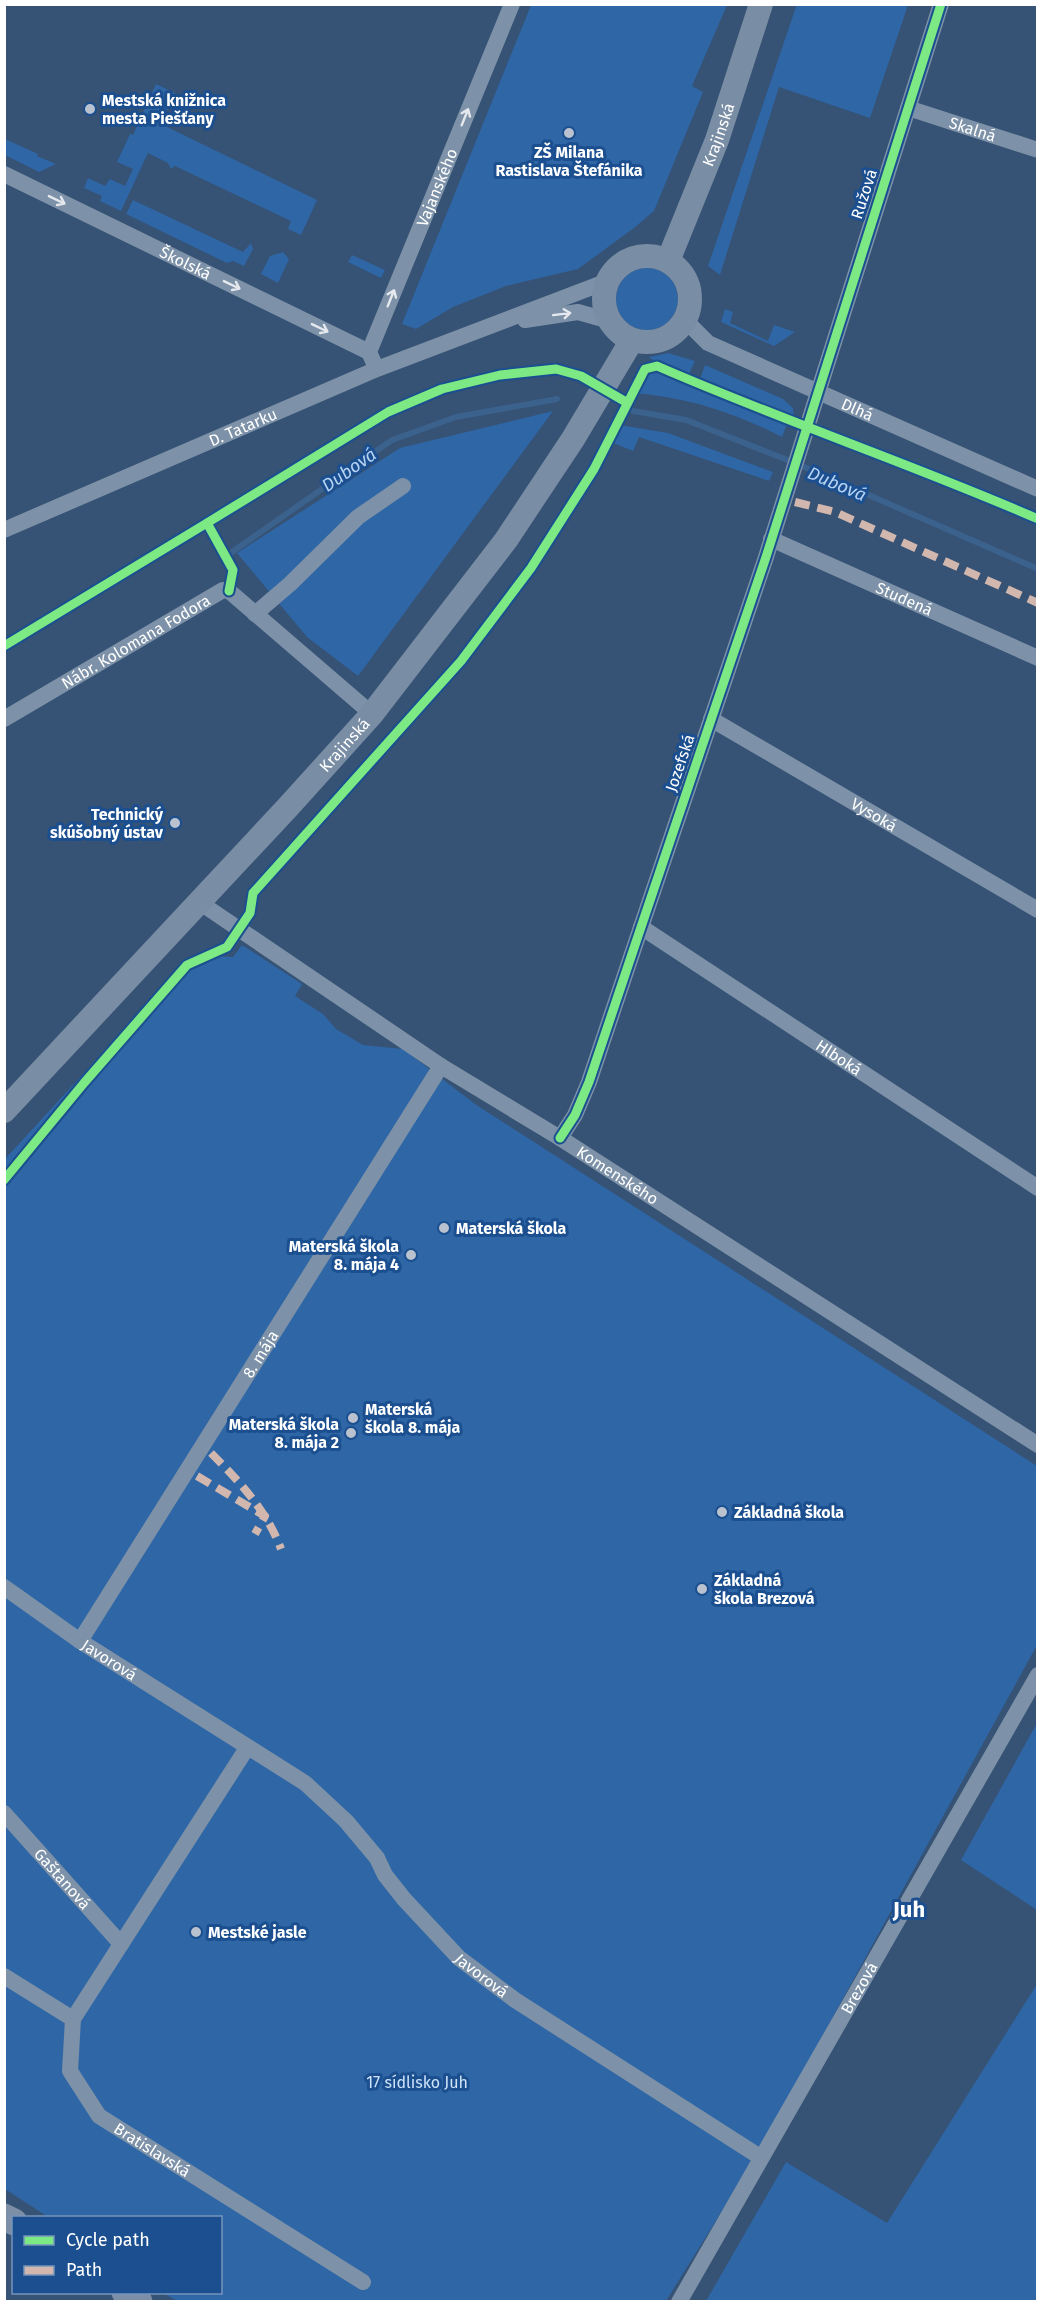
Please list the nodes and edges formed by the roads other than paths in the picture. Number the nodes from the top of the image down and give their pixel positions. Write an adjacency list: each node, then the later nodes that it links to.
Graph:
1 (512, 4): 13 (street, Vajanského, one-way to 1)
2 (761, 4): 7 (main road, Krajinská)
3 (941, 4): 4 (street, Ružová)
4 (908, 108): 5 (street, Skalná); 15 (street, Ružová)
5 (1038, 150)
6 (4, 174): 13 (street, Školská, one-way to 13)
7 (668, 261): 8 (main road); 9 (main road)
8 (609, 281): 10 (main road); 11 (street, D. Tatarku)
9 (685, 320): 12 (main road); 15 (street, Dlhá)
10 (610, 321): 11 (street, D. Tatarku, one-way to 10); 12 (main road)
11 (484, 329): 14 (street, D. Tatarku)
12 (632, 340): 22 (main road, Krajinská)
13 (369, 352): 14 (street)
14 (377, 369): 18 (street, D. Tatarku)
15 (816, 392): 17 (street, Dlhá); 19 (street, Jozefská)
16 (402, 486): 20 (street)
17 (1038, 489)
18 (4, 531)
19 (771, 539): 21 (street, Studená); 23 (street, Jozefská)
20 (255, 614): 22 (street, Nábr. Kolomana Fodora); 24 (street, Nábr. Kolomana Fodora)
21 (1038, 658)
22 (372, 714): 25 (main road, Krajinská)
23 (711, 718): 26 (street, Vysoká); 27 (street, Jozefská)
24 (4, 719)
25 (198, 902): 28 (street, Komenského); 29 (main road, Krajinská)
26 (1038, 910)
27 (641, 927): 30 (street, Jozefská); 31 (street, Hlboká)
28 (441, 1065): 30 (street, Komenského); 34 (street, 8. mája)
29 (4, 1111)
30 (560, 1138): 32 (street, Komenského)
31 (1038, 1188)
32 (1038, 1445)
33 (4, 1587): 34 (street, Javorová)
34 (80, 1641): 36 (street, Javorová)
35 (1038, 1675): 41 (street, Brezová)
36 (247, 1748): 38 (street); 41 (street, Javorová)
37 (4, 1813): 38 (street, Gaštanová)
38 (121, 1944): 40 (street)
39 (4, 1976): 40 (street)
40 (73, 2019): 42 (street, Bratislavská)
41 (760, 2157): 43 (street, Brezová)
42 (363, 2282)
43 (679, 2301)

